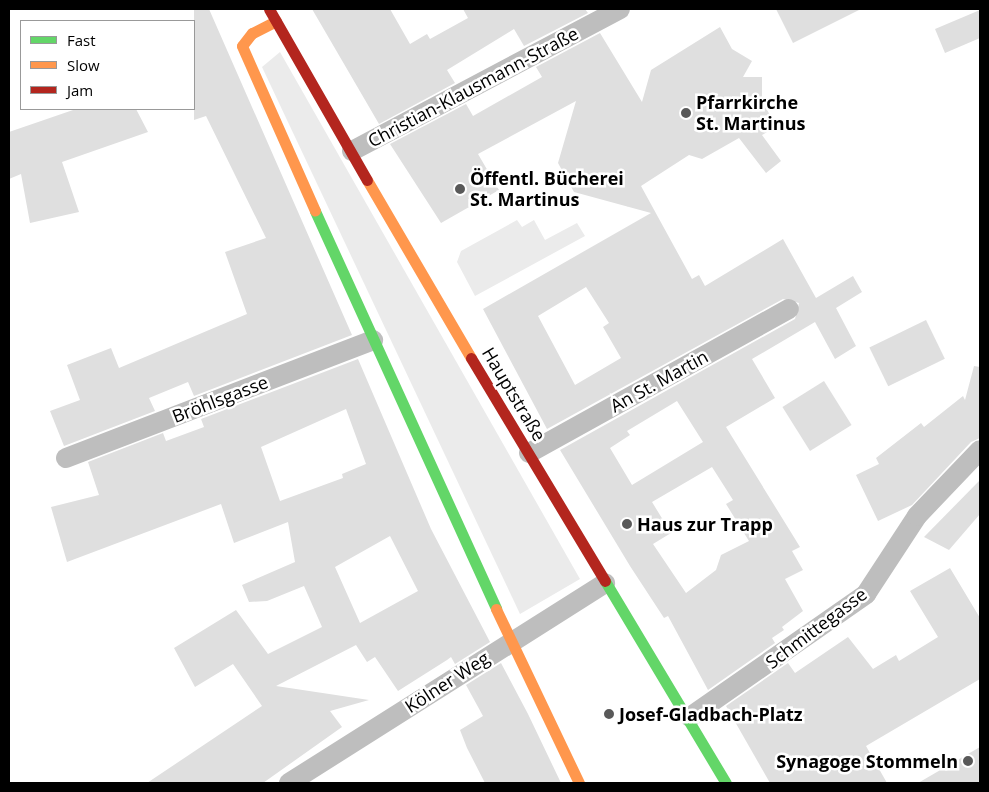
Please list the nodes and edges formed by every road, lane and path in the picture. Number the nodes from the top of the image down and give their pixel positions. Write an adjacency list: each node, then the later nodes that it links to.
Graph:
1 (269, 9): 3 (street, Hauptstraße)
2 (620, 9): 4 (street, Christian-Klausmann-Straße)
3 (276, 21): 4 (street, Hauptstraße); 6 (street)
4 (352, 151): 8 (street, Hauptstraße)
5 (789, 310): 8 (street, An St. Martin)
6 (373, 340): 9 (street, Bröhlsgasse); 11 (street)
7 (980, 450): 12 (street, Schmittegasse)
8 (530, 453): 10 (street, Hauptstraße)
9 (66, 458)
10 (606, 582): 11 (street, Kölner Weg); 12 (street, Hauptstraße)
11 (510, 641): 13 (street, Kölner Weg); 14 (street)
12 (690, 717): 15 (street, Hauptstraße)
13 (289, 783)
14 (579, 783)
15 (726, 783)

